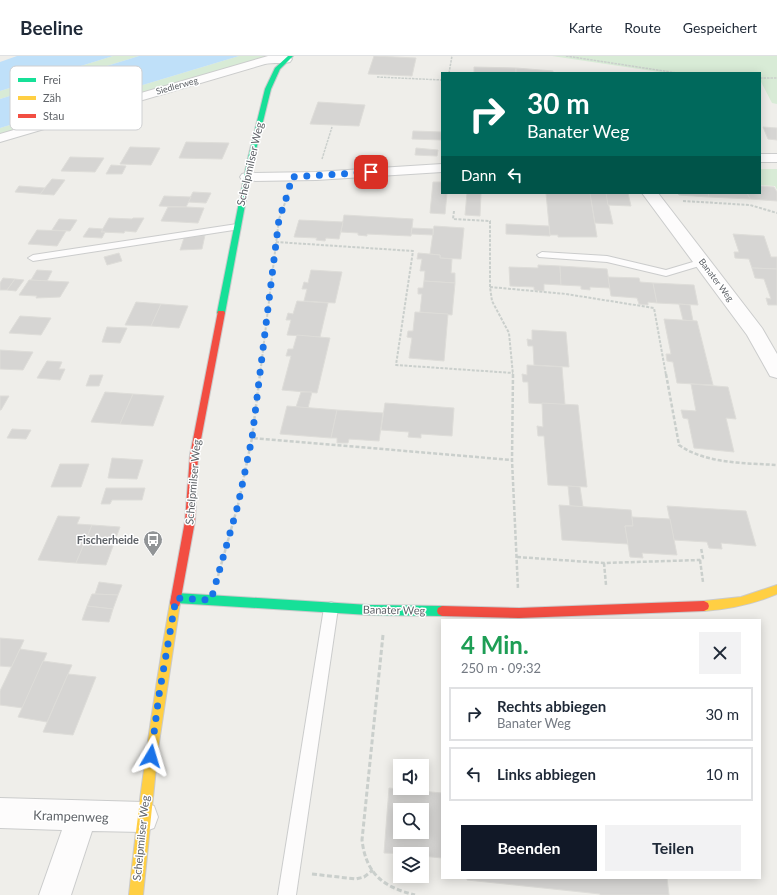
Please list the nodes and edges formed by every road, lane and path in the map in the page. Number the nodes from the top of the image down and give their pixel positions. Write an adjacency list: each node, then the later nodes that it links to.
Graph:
1 (452, 56): 4 (path)
2 (566, 56): 5 (path)
3 (288, 58): 10 (street, Siedlerweg); 18 (street, Schelpmilser Weg)
4 (449, 72)
5 (670, 72)
6 (377, 77): 9 (path)
7 (761, 78): 8 (path)
8 (777, 78)
9 (441, 80)
10 (142, 96)
11 (332, 127): 17 (path)
12 (27, 130): 13 (street, Siedlerweg)
13 (0, 138)
14 (761, 158): 15 (street)
15 (777, 158)
16 (441, 168): 17 (street)
17 (316, 176): 19 (street)
18 (247, 177): 19 (street); 23 (street, Schelpmilser Weg)
19 (291, 177): 24 (path)
20 (653, 196): 22 (path); 27 (street, Banater Weg)
21 (454, 211): 28 (path)
22 (777, 213)
23 (236, 227): 26 (lane); 37 (street, Schelpmilser Weg)
24 (276, 242): 30 (path); 31 (path)
25 (542, 255): 27 (lane)
26 (33, 258)
27 (703, 262): 29 (street, Banater Weg)
28 (490, 287): 30 (path); 33 (path)
29 (777, 370)
30 (513, 373): 32 (path)
31 (252, 438): 32 (path); 38 (path)
32 (512, 460): 35 (path)
33 (777, 465)
34 (701, 548): 35 (path)
35 (516, 557): 41 (path)
36 (777, 589): 41 (street, Banater Weg)
37 (176, 598): 38 (street, Banater Weg); 44 (street, Schelpmilser Weg)
38 (211, 600): 39 (street, Banater Weg)
39 (331, 608): 40 (street, Banater Weg); 46 (lane)
40 (385, 610): 41 (street, Banater Weg); 45 (path)
41 (519, 613)
42 (0, 813): 43 (street, Krampenweg)
43 (82, 816): 44 (street, Krampenweg); 47 (street)
44 (143, 817): 48 (street, Schelpmilser Weg)
45 (373, 870): 46 (path); 50 (path)
46 (290, 871): 49 (lane)
47 (55, 895)
48 (136, 895)
49 (286, 895)
50 (415, 895)

